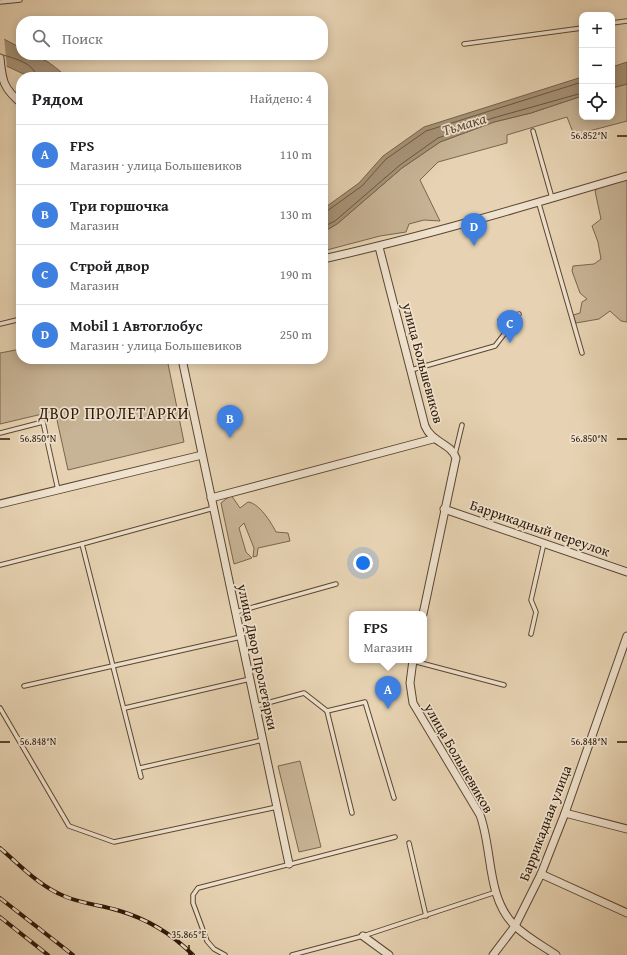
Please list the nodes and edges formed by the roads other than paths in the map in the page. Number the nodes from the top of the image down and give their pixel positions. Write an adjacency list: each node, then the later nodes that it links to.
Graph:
1 (20, 0): 2 (lane)
2 (0, 2)
3 (627, 21): 4 (lane)
4 (615, 23)
5 (579, 28): 6 (lane)
6 (464, 44)
7 (0, 58): 8 (street)
8 (2, 81): 9 (street)
9 (16, 99)
10 (533, 131): 12 (lane)
11 (627, 176): 12 (street)
12 (552, 199): 13 (street)
13 (539, 204): 14 (street); 19 (lane)
14 (380, 247): 15 (street); 21 (street, улица Большевиков)
15 (328, 258)
16 (519, 314): 21 (lane)
17 (16, 320): 18 (lane)
18 (0, 324)
19 (582, 353)
20 (183, 364): 25 (street, улица Двор Пролетарки)
21 (411, 370): 24 (street, улица Большевиков)
22 (462, 425): 26 (lane)
23 (0, 433): 27 (lane)
24 (433, 439): 26 (street, улица Большевиков); 28 (street)
25 (202, 455): 27 (street); 28 (street, улица Двор Пролетарки)
26 (455, 455): 31 (street)
27 (58, 490): 29 (street)
28 (211, 498): 30 (street, улица Двор Пролетарки)
29 (0, 504)
30 (214, 508): 33 (lane); 38 (street, улица Двор Пролетарки)
31 (444, 509): 32 (street, Баррикадный переулок); 37 (street)
32 (544, 543): 35 (street, Баррикадный переулок); 39 (lane)
33 (82, 544): 34 (lane); 44 (lane)
34 (0, 565)
35 (627, 572)
36 (336, 584): 38 (lane)
37 (423, 611)
38 (236, 612): 41 (street, улица Двор Пролетарки)
39 (531, 634)
40 (627, 636): 58 (street, Баррикадная улица)
41 (241, 637): 44 (lane); 45 (street, улица Двор Пролетарки)
42 (413, 663): 64 (street, улица Большевиков)
43 (424, 663): 46 (lane)
44 (114, 666): 47 (lane); 50 (lane)
45 (250, 679): 48 (street, улица Двор Пролетарки); 50 (lane)
46 (504, 685)
47 (24, 686)
48 (256, 706): 51 (lane); 52 (street, улица Двор Пролетарки)
49 (0, 708): 56 (lane)
50 (124, 708): 53 (lane)
51 (327, 711): 55 (lane); 57 (lane)
52 (263, 740): 53 (lane); 56 (street, улица Двор Пролетарки)
53 (140, 768): 54 (lane)
54 (142, 777)
55 (394, 798)
56 (277, 807): 62 (street, улица Двор Пролетарки)
57 (352, 813)
58 (565, 813): 59 (street); 63 (street, Баррикадная улица)
59 (627, 828)
60 (395, 836): 62 (lane)
61 (408, 843): 66 (lane)
62 (289, 864): 69 (lane)
63 (541, 874): 65 (street); 67 (street, Баррикадная улица)
64 (496, 892): 66 (lane); 67 (street, улица Большевиков)
65 (627, 913)
66 (426, 916): 68 (lane)
67 (515, 926): 72 (street, Баррикадная улица); 73 (street, улица Большевиков)
68 (363, 936): 70 (lane); 71 (street)
69 (224, 955)
70 (292, 955)
71 (390, 955)
72 (493, 955)
73 (556, 955)

